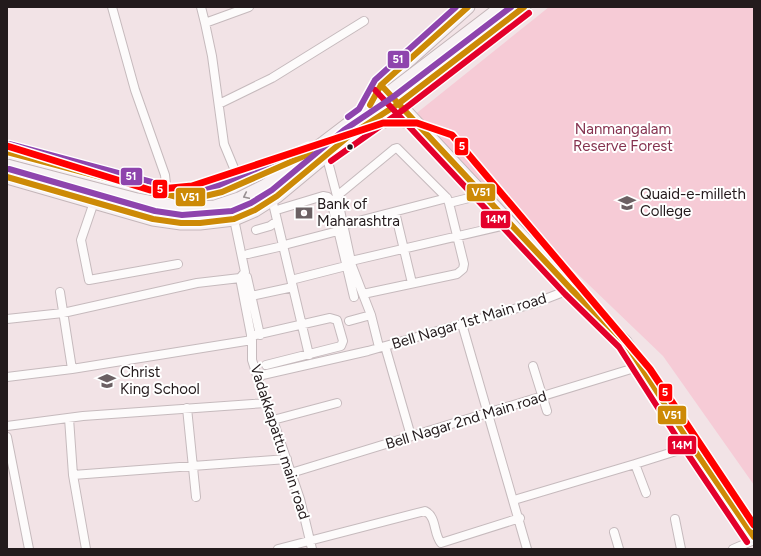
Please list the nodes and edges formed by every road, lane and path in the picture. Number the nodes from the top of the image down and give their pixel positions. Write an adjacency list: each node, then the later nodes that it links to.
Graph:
1 (112, 7): 19 (street)
2 (201, 7): 8 (street)
3 (249, 7): 8 (street)
4 (468, 7): 9 (main road)
5 (502, 7): 16 (main road, one-way to 16, bridge)
6 (524, 7): 11 (main road)
7 (364, 21): 10 (street)
8 (205, 22): 10 (street)
9 (381, 85): 11 (main road); 18 (main road)
10 (219, 104): 18 (street)
11 (398, 104): 12 (main road); 13 (main road)
12 (415, 122): 13 (main road); 30 (main road)
13 (349, 136): 15 (main road)
14 (7, 152): 19 (main road)
15 (326, 154): 20 (street); 23 (main road)
16 (7, 166)
17 (7, 177): 25 (main road)
18 (241, 185): 22 (main road)
19 (167, 194): 22 (main road)
20 (337, 196): 24 (street); 31 (street)
21 (473, 197): 24 (street)
22 (195, 199): 29 (main road)
23 (276, 201): 27 (main road); 28 (street); 31 (street); 34 (street)
24 (448, 201): 26 (street); 33 (street)
25 (94, 202): 29 (main road); 38 (street)
26 (395, 212): 31 (street); 35 (street)
27 (234, 219): 29 (main road); 39 (street, Vadakkapattu main road)
28 (277, 220): 32 (street); 34 (street)
29 (197, 223)
30 (510, 224): 33 (street); 42 (main road)
31 (341, 228): 34 (street); 37 (street)
32 (256, 230)
33 (457, 236): 35 (street); 41 (street)
34 (286, 245): 36 (street); 40 (street)
35 (403, 249): 37 (street); 41 (street)
36 (248, 254)
37 (349, 263): 40 (street); 44 (street); 46 (street)
38 (178, 264)
39 (244, 278): 45 (street); 47 (street); 54 (street, Vadakkapattu main road)
40 (294, 283): 45 (street); 48 (street); 53 (street)
41 (412, 283): 44 (street)
42 (571, 289): 52 (street, Bell Nagar 1st Main road); 59 (main road)
43 (60, 292): 47 (street)
44 (363, 294): 49 (street)
45 (251, 296): 54 (street)
46 (354, 297)
47 (62, 313): 50 (street); 60 (street)
48 (302, 314)
49 (371, 315): 51 (street); 55 (street)
50 (7, 319)
51 (349, 321)
52 (462, 324): 55 (street, Bell Nagar 1st Main road); 68 (street)
53 (302, 325): 54 (street); 56 (street); 56 (street)
54 (254, 337): 60 (street); 62 (street, Vadakkapattu main road)
55 (382, 347): 62 (street, Bell Nagar 1st Main road); 72 (street)
56 (309, 355): 57 (street)
57 (266, 365)
58 (533, 366): 63 (street)
59 (641, 366): 63 (street, Bell Nagar 2nd Main road); 74 (main road)
60 (72, 369): 61 (street)
61 (7, 376)
62 (258, 376): 65 (street, Vadakkapattu main road)
63 (542, 397): 67 (street); 68 (street, Bell Nagar 2nd Main road)
64 (337, 403): 70 (street)
65 (266, 404): 66 (street); 70 (street, Vadakkapattu main road)
66 (187, 408): 69 (street); 77 (street)
67 (547, 411)
68 (489, 414): 72 (street, Bell Nagar 2nd Main road); 83 (street)
69 (69, 418): 71 (street); 80 (street)
70 (273, 420): 75 (street, Vadakkapattu main road)
71 (7, 426)
72 (411, 436): 78 (street, Bell Nagar 2nd Main road)
73 (7, 437): 79 (street)
74 (692, 446): 76 (street); 87 (main road)
75 (287, 459): 77 (street); 78 (street, Vadakkapattu main road)
76 (635, 464): 81 (street); 83 (street)
77 (193, 466): 80 (street); 82 (street)
78 (291, 473): 89 (street, Vadakkapattu main road)
79 (11, 475): 90 (street)
80 (73, 475): 92 (street)
81 (646, 494)
82 (196, 497)
83 (514, 500): 84 (street)
84 (520, 518): 89 (street); 94 (street)
85 (675, 519): 96 (street)
86 (614, 532): 95 (street)
87 (754, 537)
88 (754, 540): 97 (street)
89 (311, 545): 93 (street)
90 (28, 548): 91 (street)
91 (20, 549)
92 (86, 549)
93 (278, 549)
94 (527, 549)
95 (619, 549)
96 (681, 549)
97 (733, 549)

